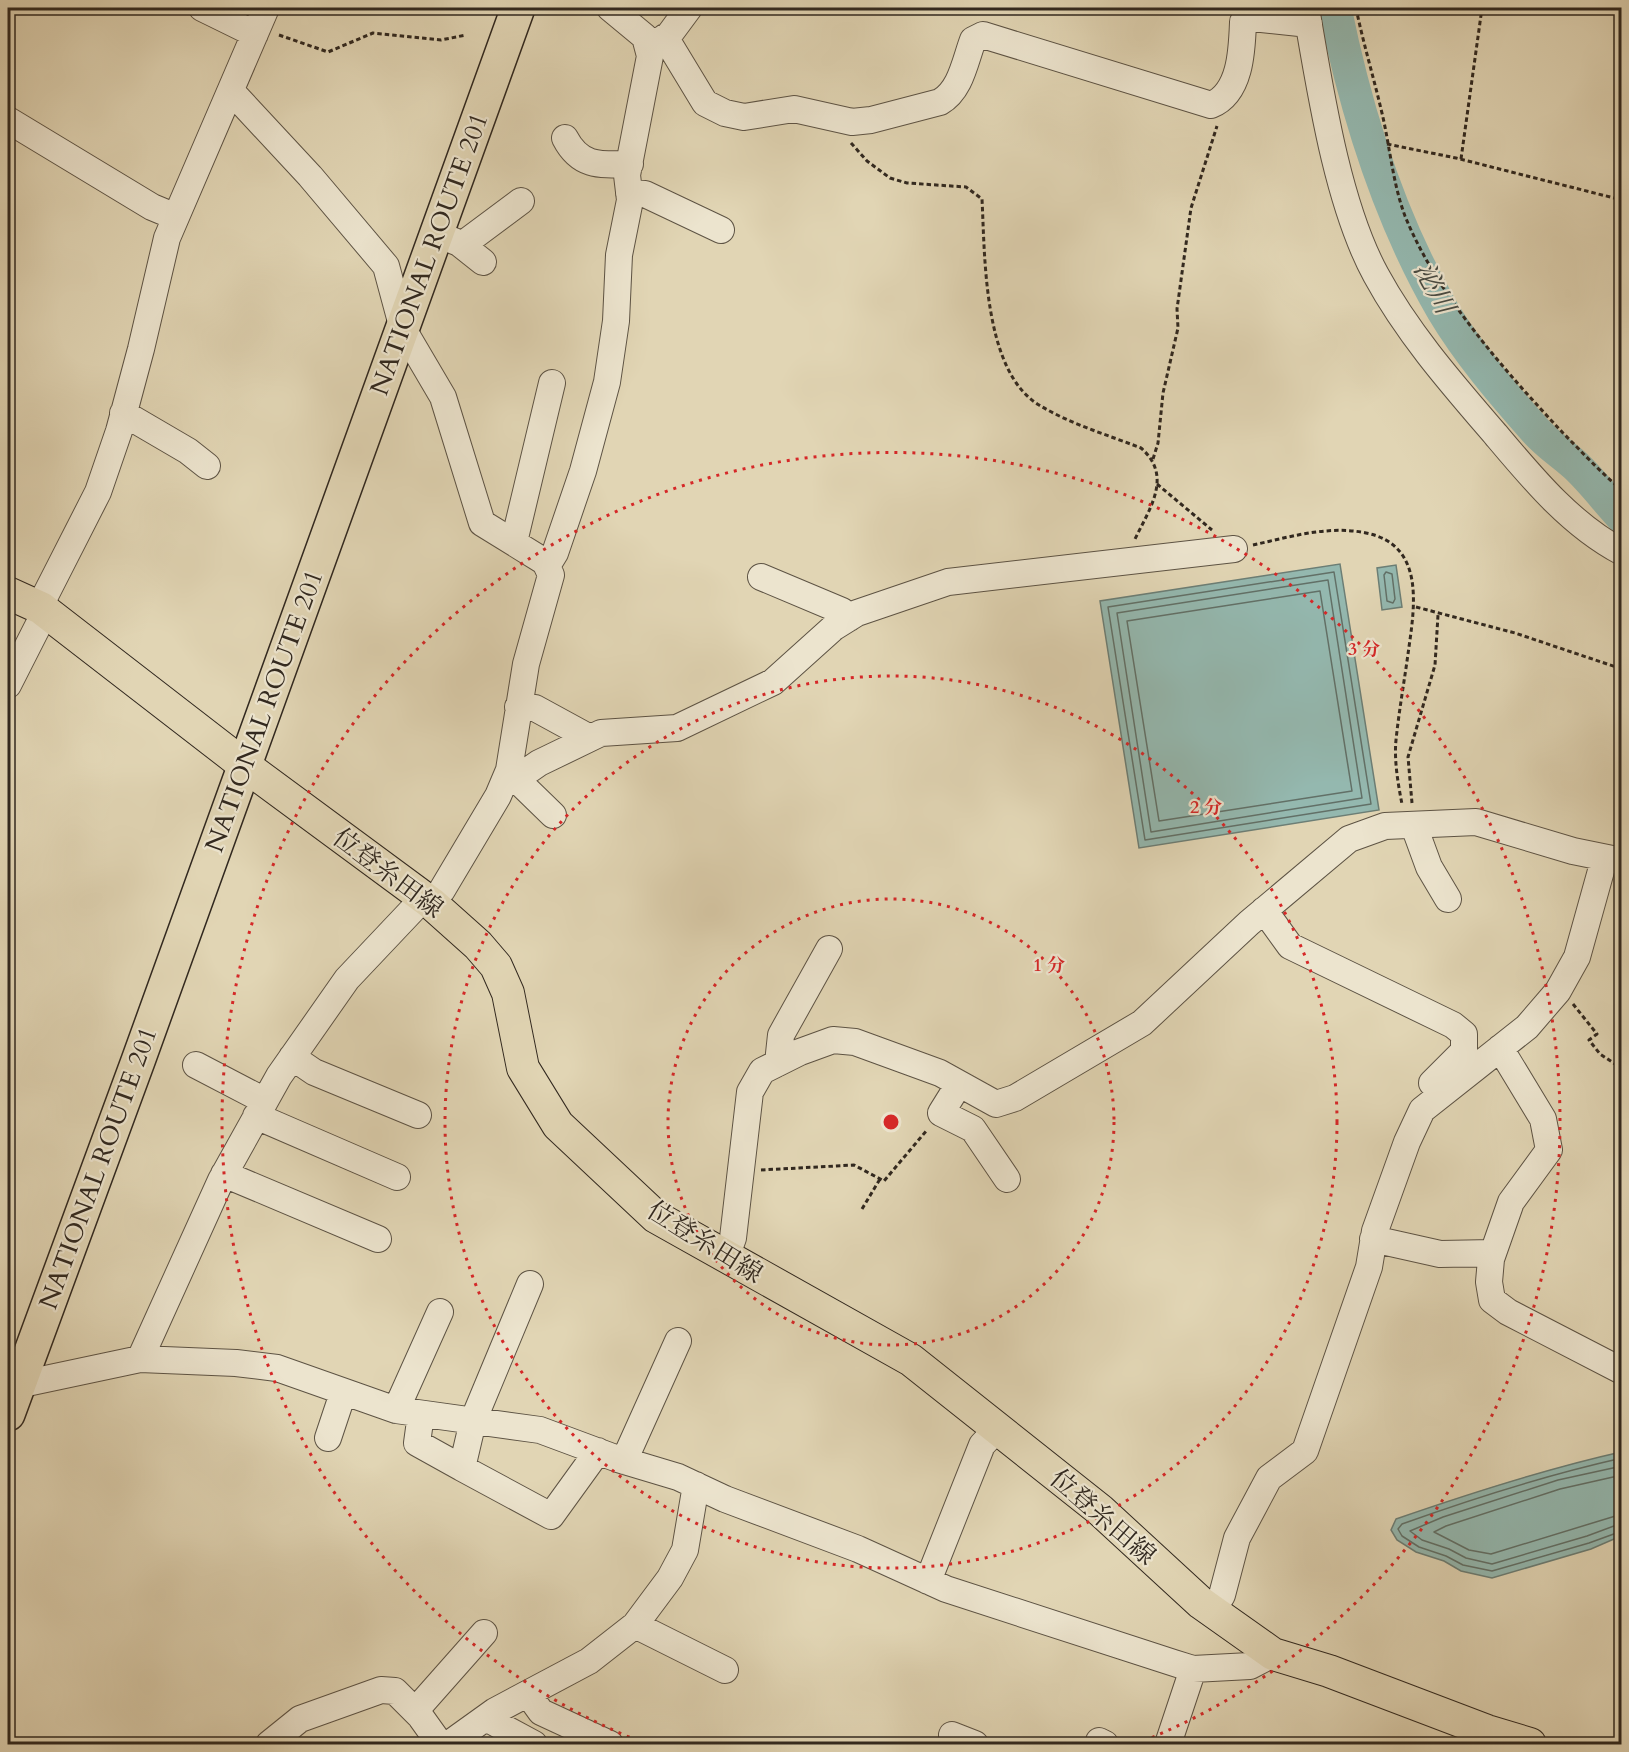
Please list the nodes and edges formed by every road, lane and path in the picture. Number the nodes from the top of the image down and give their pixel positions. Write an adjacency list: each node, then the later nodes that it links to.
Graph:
1 (202, 8): 10 (street)
2 (494, 8): 28 (highway, NATIONAL ROUTE 201)
3 (518, 8): 26 (highway, NATIONAL ROUTE 201)
4 (610, 8): 12 (street)
5 (689, 8): 12 (street)
6 (1356, 8): 18 (path)
7 (1482, 8): 19 (path)
8 (1244, 15): 9 (street); 14 (street)
9 (1308, 16): 38 (street)
10 (260, 22): 11 (path); 13 (street)
11 (466, 35)
12 (657, 42): 15 (street); 20 (street)
13 (231, 91): 24 (street); 28 (street)
14 (1219, 102): 15 (street); 32 (path)
15 (836, 119): 32 (path)
16 (8, 120): 24 (street)
17 (565, 138): 20 (street)
18 (1386, 144): 19 (path); 35 (path)
19 (1461, 159): 22 (path)
20 (630, 164): 21 (street)
21 (629, 193): 25 (street); 40 (street)
22 (1622, 200)
23 (520, 201): 26 (street)
24 (176, 217): 31 (street)
25 (721, 230)
26 (450, 240): 27 (street); 29 (highway, NATIONAL ROUTE 201)
27 (483, 262)
28 (394, 291): 29 (street); 51 (highway, NATIONAL ROUTE 201)
29 (403, 329): 36 (street); 51 (highway, NATIONAL ROUTE 201)
30 (552, 384): 36 (street)
31 (123, 413): 33 (street); 44 (street)
32 (1153, 459): 34 (path)
33 (207, 466)
34 (1157, 484): 37 (path); 39 (path)
35 (1622, 490)
36 (514, 543): 40 (street)
37 (1234, 549): 39 (street); 43 (path)
38 (1622, 552)
39 (1125, 563): 46 (street)
40 (547, 566): 49 (street)
41 (761, 577): 46 (street)
42 (8, 593): 44 (main road, 位登糸田線)
43 (1416, 607): 45 (path); 54 (path)
44 (41, 608): 48 (street); 51 (main road, 位登糸田線)
45 (1438, 615): 47 (path); 54 (path)
46 (849, 618): 50 (street)
47 (1622, 669)
48 (8, 685)
49 (518, 707): 50 (street); 52 (street)
50 (590, 738): 52 (street)
51 (236, 759): 57 (main road, 位登糸田線); 86 (highway, NATIONAL ROUTE 201)
52 (511, 779): 53 (street); 57 (street)
53 (553, 815)
54 (1410, 826): 55 (street); 56 (street); 58 (street)
55 (1613, 860): 60 (street)
56 (1448, 898)
57 (431, 903): 62 (street); 80 (main road, 位登糸田線)
58 (1264, 910): 66 (street); 67 (street)
59 (829, 949): 63 (street)
60 (1558, 991): 61 (street); 65 (path)
61 (1500, 1048): 67 (street); 79 (street)
62 (292, 1057): 68 (street); 70 (street)
63 (778, 1064): 66 (street); 71 (street)
64 (196, 1065): 68 (street)
65 (1622, 1065)
66 (959, 1084): 69 (street)
67 (1431, 1101): 78 (street)
68 (261, 1108): 72 (street); 73 (street)
69 (941, 1113): 74 (path); 75 (street)
70 (418, 1114)
71 (741, 1170): 74 (path); 80 (street)
72 (224, 1174): 77 (street); 84 (street)
73 (397, 1177)
74 (880, 1179): 76 (path)
75 (1006, 1179)
76 (862, 1209)
77 (378, 1239)
78 (1373, 1239): 79 (street); 97 (street)
79 (1493, 1253): 85 (street)
80 (726, 1258): 90 (main road, 位登糸田線)
81 (530, 1284): 89 (street)
82 (440, 1312): 88 (street)
83 (678, 1341): 93 (street)
84 (140, 1359): 86 (street); 87 (street)
85 (1622, 1371)
86 (10, 1387)
87 (343, 1393): 88 (street); 91 (street)
88 (408, 1412): 89 (street); 94 (street)
89 (473, 1421): 92 (street); 94 (street)
90 (997, 1429): 96 (street); 97 (main road, 位登糸田線)
91 (328, 1438)
92 (598, 1451): 93 (street); 94 (street)
93 (624, 1461): 95 (street)
94 (462, 1468)
95 (696, 1485): 96 (street); 98 (street)
96 (928, 1581): 101 (street)
97 (1212, 1611): 100 (main road, 位登糸田線)
98 (634, 1625): 102 (street); 103 (street)
99 (484, 1633): 104 (street)
100 (1273, 1654): 101 (street); 112 (main road, 位登糸田線)
101 (1193, 1669): 111 (street)
102 (725, 1670)
103 (528, 1694): 105 (street); 110 (street)
104 (415, 1711): 106 (street); 107 (street)
105 (486, 1718): 108 (street); 109 (street)
106 (269, 1744)
107 (440, 1744)
108 (449, 1744)
109 (534, 1744)
110 (610, 1744)
111 (1168, 1744)
112 (1530, 1744)

